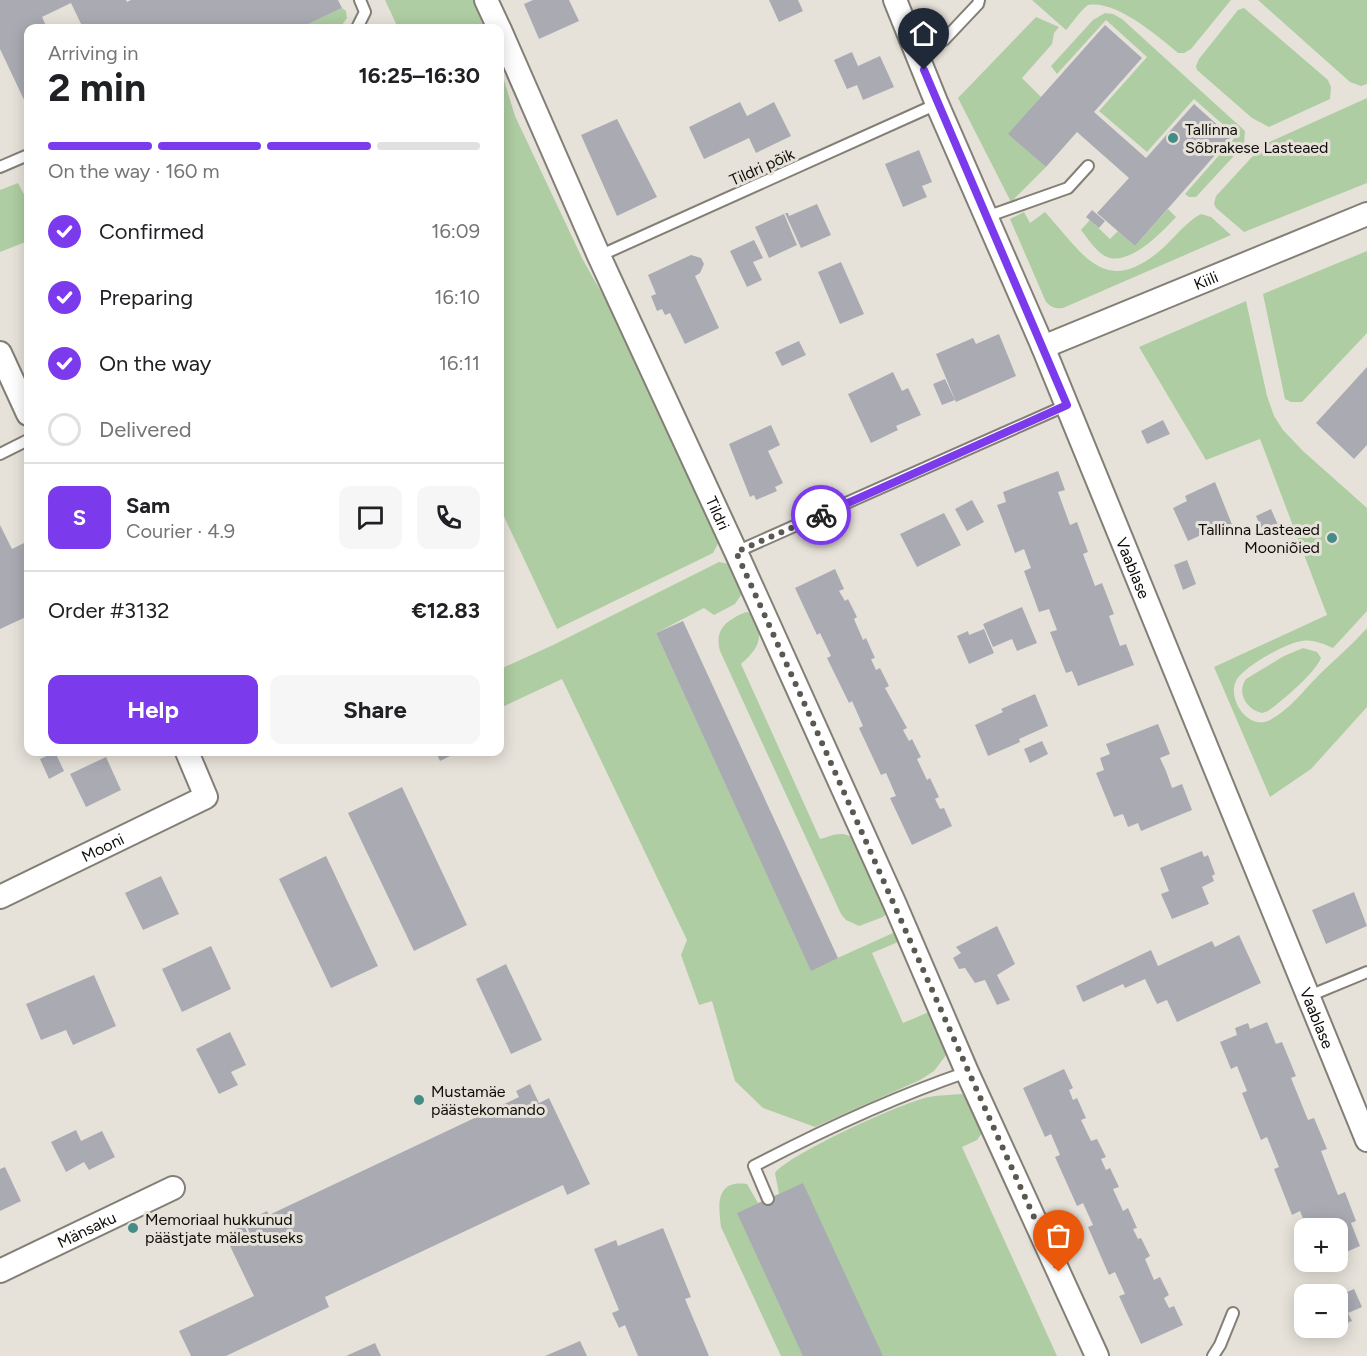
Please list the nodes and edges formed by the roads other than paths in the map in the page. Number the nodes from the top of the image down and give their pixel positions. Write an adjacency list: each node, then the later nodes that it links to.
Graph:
1 (360, 0): 5 (lane)
2 (486, 0): 6 (street, Tildri)
3 (895, 0): 8 (street, Vaablase)
4 (979, 0): 8 (lane)
5 (359, 24)
6 (497, 24)
7 (504, 40): 15 (street, Tildri)
8 (917, 53): 9 (street, Vaablase)
9 (938, 104): 14 (street, Vaablase); 15 (lane, Tildri põik)
10 (24, 157): 11 (lane)
11 (0, 166)
12 (1088, 166): 14 (lane)
13 (1367, 214): 16 (street, Kiili)
14 (986, 217): 16 (street, Vaablase)
15 (599, 256): 22 (street, Tildri)
16 (1043, 347): 19 (street, Vaablase)
17 (0, 353): 18 (street)
18 (24, 405)
19 (1067, 405): 22 (lane); 26 (street, Vaablase)
20 (24, 442): 21 (lane)
21 (0, 454)
22 (736, 552): 27 (street, Tildri)
23 (189, 756): 24 (street, Mooni)
24 (0, 897)
25 (1367, 972): 26 (lane)
26 (1309, 996): 28 (street, Vaablase)
27 (967, 1072): 30 (lane); 33 (street, Tildri)
28 (1367, 1140)
29 (173, 1188): 31 (street, Mänsaku)
30 (768, 1199)
31 (0, 1271)
32 (1233, 1313): 34 (lane)
33 (1097, 1356)
34 (1213, 1356)

